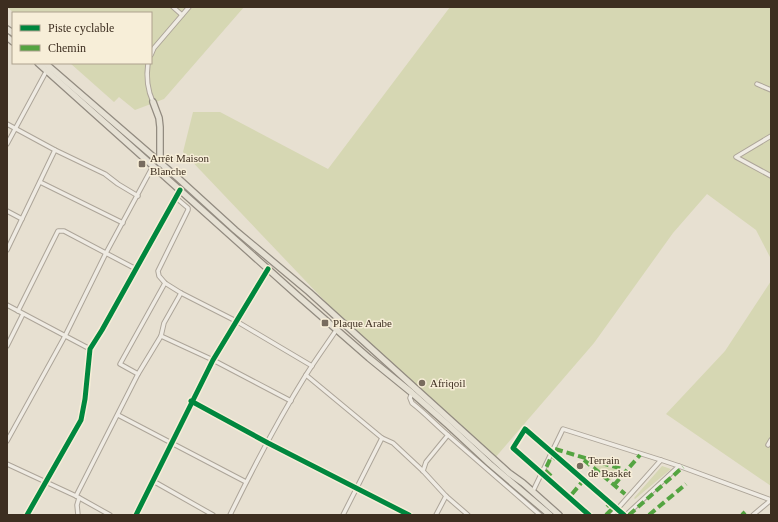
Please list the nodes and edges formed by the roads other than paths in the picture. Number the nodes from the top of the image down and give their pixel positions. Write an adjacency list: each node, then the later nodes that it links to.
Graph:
1 (173, 7): 3 (street)
2 (189, 7): 3 (street)
3 (182, 15): 4 (street)
4 (152, 53)
5 (39, 64): 8 (main road)
6 (46, 64): 17 (main road)
7 (148, 64): 11 (street)
8 (46, 70): 13 (street); 18 (main road)
9 (757, 84): 10 (street)
10 (771, 90)
11 (153, 102): 17 (main road)
12 (7, 124): 13 (street)
13 (15, 128): 15 (street); 16 (street)
14 (771, 136): 19 (street)
15 (7, 144)
16 (55, 150): 20 (street); 22 (street)
17 (160, 163): 67 (main road)
18 (153, 166): 21 (main road); 22 (street)
19 (771, 176)
20 (40, 182): 25 (street); 26 (street)
21 (180, 190): 23 (street); 30 (main road)
22 (138, 196): 26 (street)
23 (175, 197): 29 (street); 31 (street)
24 (7, 211): 25 (street)
25 (22, 218): 27 (street)
26 (123, 223): 28 (street)
27 (7, 250)
28 (106, 253): 29 (street); 34 (street); 38 (street)
29 (136, 269): 41 (street)
30 (268, 269): 36 (street); 37 (main road)
31 (165, 283): 32 (street); 44 (street)
32 (181, 293): 36 (street); 39 (street)
33 (7, 305): 34 (street)
34 (18, 311): 35 (street)
35 (23, 314): 38 (street); 40 (street)
36 (236, 321): 42 (street); 43 (street)
37 (337, 329): 43 (street); 46 (main road)
38 (65, 336): 41 (street); 52 (street)
39 (161, 336): 42 (street); 44 (street)
40 (7, 346)
41 (90, 349): 64 (street)
42 (213, 360): 47 (street); 48 (street)
43 (312, 366): 45 (street)
44 (138, 374): 49 (street)
45 (306, 375): 48 (street); 51 (street)
46 (412, 393): 50 (street); 82 (main road)
47 (191, 401): 54 (street); 55 (street)
48 (291, 401): 55 (street)
49 (118, 415): 54 (street); 69 (street)
50 (448, 435): 61 (street); 81 (street)
51 (382, 438): 61 (street); 66 (street)
52 (7, 440)
53 (771, 440): 56 (street)
54 (172, 442): 63 (street); 65 (street)
55 (268, 443): 65 (street); 66 (street)
56 (768, 445)
57 (552, 452): 58 (street); 62 (street); 62 (street); 70 (street)
58 (661, 460): 60 (street); 70 (street)
59 (7, 464): 64 (street)
60 (680, 466): 86 (street); 87 (street)
61 (423, 471): 68 (street)
62 (542, 473): 67 (street); 84 (street)
63 (152, 481): 74 (street); 75 (street)
64 (46, 482): 69 (street); 71 (street)
65 (246, 482): 76 (street)
66 (356, 489): 77 (street); 78 (street)
67 (533, 491): 83 (main road)
68 (446, 496): 79 (street); 80 (street)
69 (78, 497): 72 (street); 73 (street)
70 (617, 509): 85 (street); 86 (street)
71 (27, 515)
72 (78, 515)
73 (110, 515)
74 (136, 515)
75 (213, 515)
76 (230, 515)
77 (343, 515)
78 (409, 515)
79 (436, 515)
80 (468, 515)
81 (540, 515)
82 (550, 515)
83 (559, 515)
84 (589, 515)
85 (612, 515)
86 (625, 515)
87 (753, 515)

